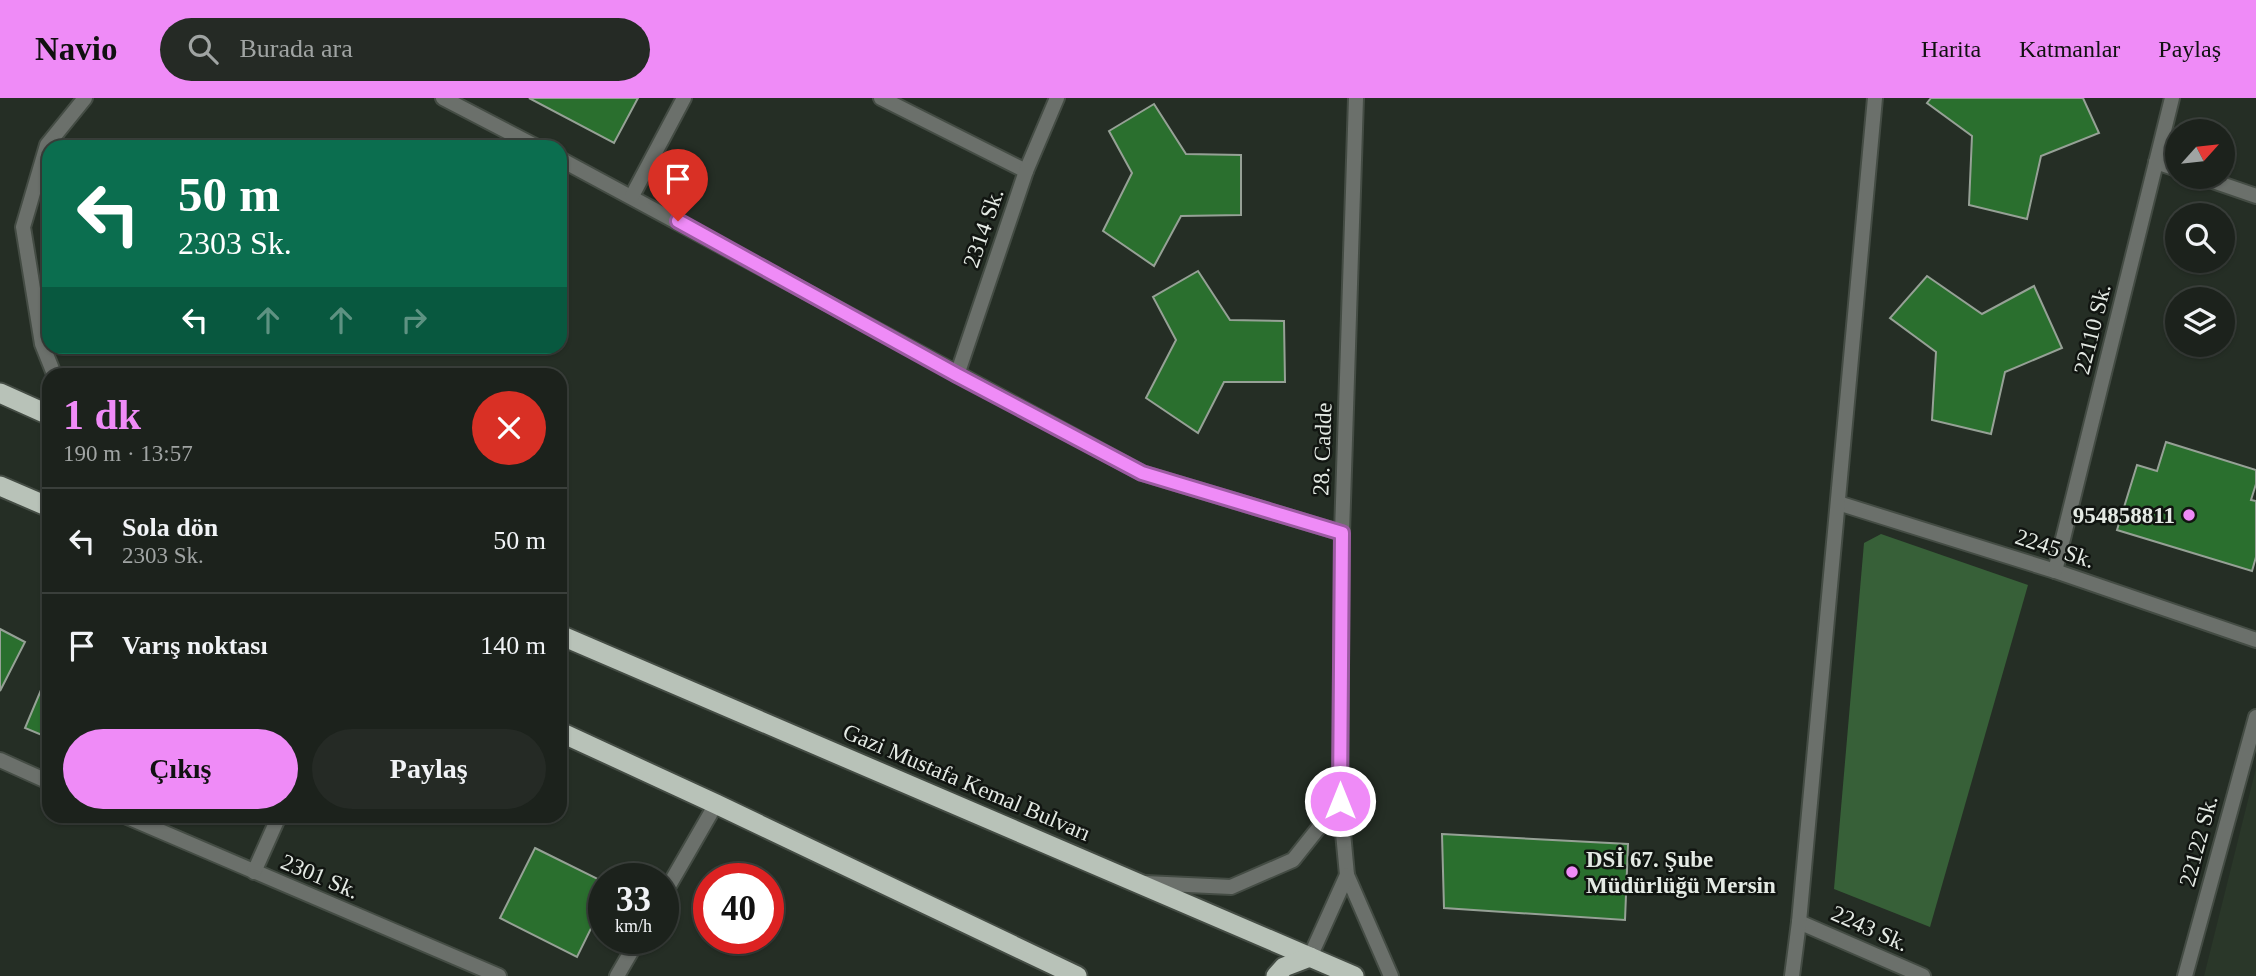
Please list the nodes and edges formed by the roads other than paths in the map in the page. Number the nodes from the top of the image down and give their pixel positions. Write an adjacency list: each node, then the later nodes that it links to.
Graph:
1 (85, 98): 9 (street)
2 (443, 98): 10 (street)
3 (684, 98): 17 (street)
4 (881, 98): 15 (street)
5 (1057, 98): 15 (street, 2314 Sk.)
6 (1356, 98): 26 (street, 28. Cadde)
7 (1875, 98): 24 (street)
8 (2172, 98): 12 (street, 22110 Sk.)
9 (51, 140)
10 (524, 140)
11 (42, 162): 19 (street)
12 (2156, 162): 14 (street); 27 (street, 22110 Sk.)
13 (567, 163): 17 (street)
14 (2165, 165)
15 (1026, 170): 20 (street, 2314 Sk.)
16 (2235, 189): 18 (street)
17 (632, 196): 20 (street)
18 (2256, 196)
19 (42, 344)
20 (957, 375): 26 (street)
21 (0, 393): 22 (highway)
22 (42, 412)
23 (0, 486): 25 (highway)
24 (1838, 503): 27 (street, 2245 Sk.); 42 (street)
25 (42, 504)
26 (1342, 533): 34 (street, 28. Cadde)
27 (2055, 571): 29 (street, 2245 Sk.)
28 (567, 638): 41 (highway, Gazi Mustafa Kemal Bulvarı)
29 (2256, 640)
30 (2256, 717): 53 (street, 22122 Sk.)
31 (567, 735): 35 (highway)
32 (0, 760): 33 (street)
33 (42, 779)
34 (1340, 801): 40 (street, 28. Cadde); 41 (street)
35 (716, 804): 38 (street); 47 (highway)
36 (141, 823): 39 (street, 2301 Sk.)
37 (276, 823): 39 (street)
38 (679, 868)
39 (254, 872): 45 (street, 2301 Sk.)
40 (1347, 875): 44 (street, 28. Cadde); 50 (street, 28. Cadde)
41 (1138, 883): 44 (highway, Gazi Mustafa Kemal Bulvarı)
42 (1799, 922): 51 (street); 52 (street, 2243 Sk.)
43 (630, 954): 46 (street)
44 (1310, 957): 48 (highway); 49 (highway, Gazi Mustafa Kemal Bulvarı)
45 (499, 976)
46 (617, 976)
47 (1077, 976)
48 (1276, 976)
49 (1354, 976)
50 (1391, 976)
51 (1792, 976)
52 (1923, 976)
53 (2185, 976)

